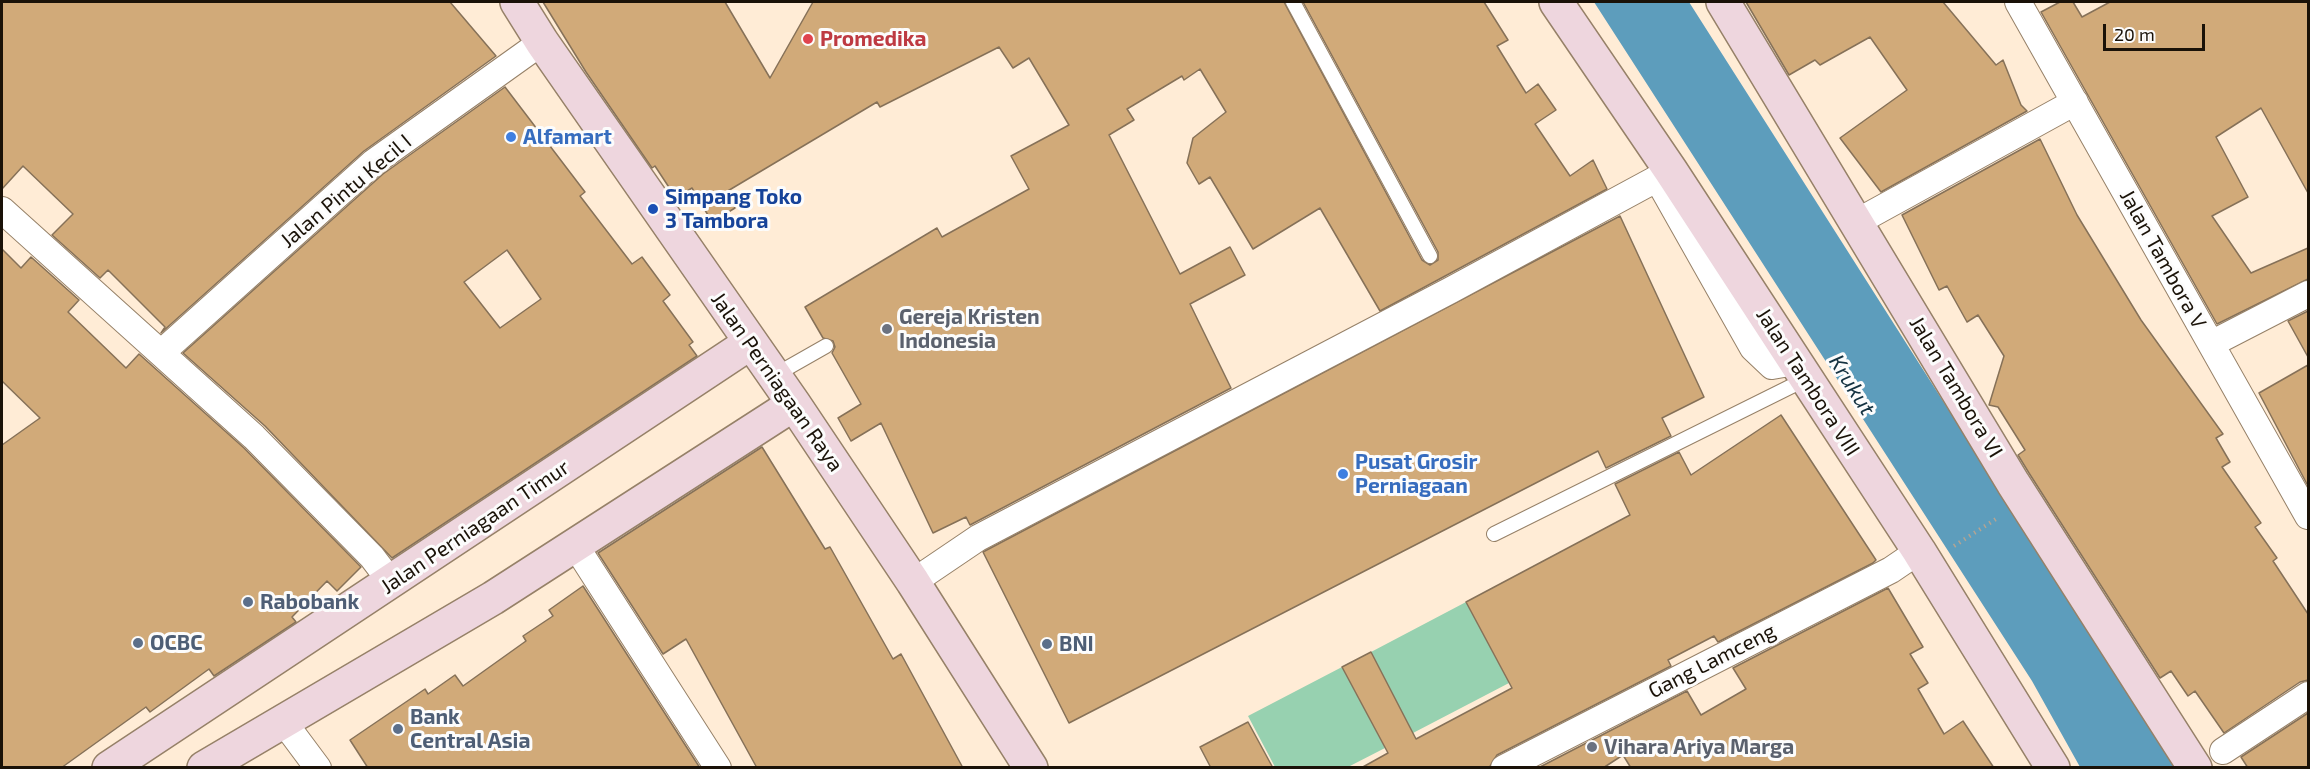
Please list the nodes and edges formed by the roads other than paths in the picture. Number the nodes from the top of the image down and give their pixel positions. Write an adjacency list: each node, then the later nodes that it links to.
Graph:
1 (517, 2): 6 (street, Jalan Perniagaan Raya)
2 (1293, 2): 11 (lane)
3 (1556, 2): 8 (street, Jalan Tambora VIII)
4 (1723, 2): 10 (street, Jalan Tambora VI)
5 (2018, 2): 7 (street, Jalan Tambora V)
6 (542, 42): 13 (street, Jalan Perniagaan Raya); 16 (street, Jalan Pintu Kecil I)
7 (2075, 102): 10 (street); 14 (street, Jalan Tambora V)
8 (1664, 175): 17 (street, Jalan Tambora VIII); 25 (street)
9 (2, 210): 16 (street)
10 (1857, 222): 36 (street, Jalan Tambora VI)
11 (1430, 256)
12 (2308, 294): 14 (street)
13 (750, 343): 18 (street, Jalan Perniagaan Raya); 24 (street, Jalan Perniagaan Timur)
14 (2211, 344): 20 (street, Jalan Tambora V)
15 (826, 346): 18 (lane)
16 (161, 353): 24 (street)
17 (1801, 370): 21 (lane); 23 (street, Jalan Tambora VIII)
18 (775, 375): 19 (street, Jalan Perniagaan Raya)
19 (794, 404): 22 (street); 25 (street, Jalan Perniagaan Raya)
20 (2308, 516)
21 (1494, 534)
22 (575, 545): 27 (street); 32 (street)
23 (1932, 551): 34 (street, Gang Lamceng); 35 (street, Jalan Tambora VIII)
24 (391, 582): 29 (street, Jalan Perniagaan Timur)
25 (913, 582): 33 (street, Jalan Perniagaan Raya)
26 (2308, 695): 28 (street)
27 (283, 721): 30 (street); 31 (street)
28 (2223, 751)
29 (109, 768)
30 (204, 768)
31 (318, 768)
32 (718, 768)
33 (1031, 768)
34 (1504, 768)
35 (2053, 768)
36 (2195, 768)

